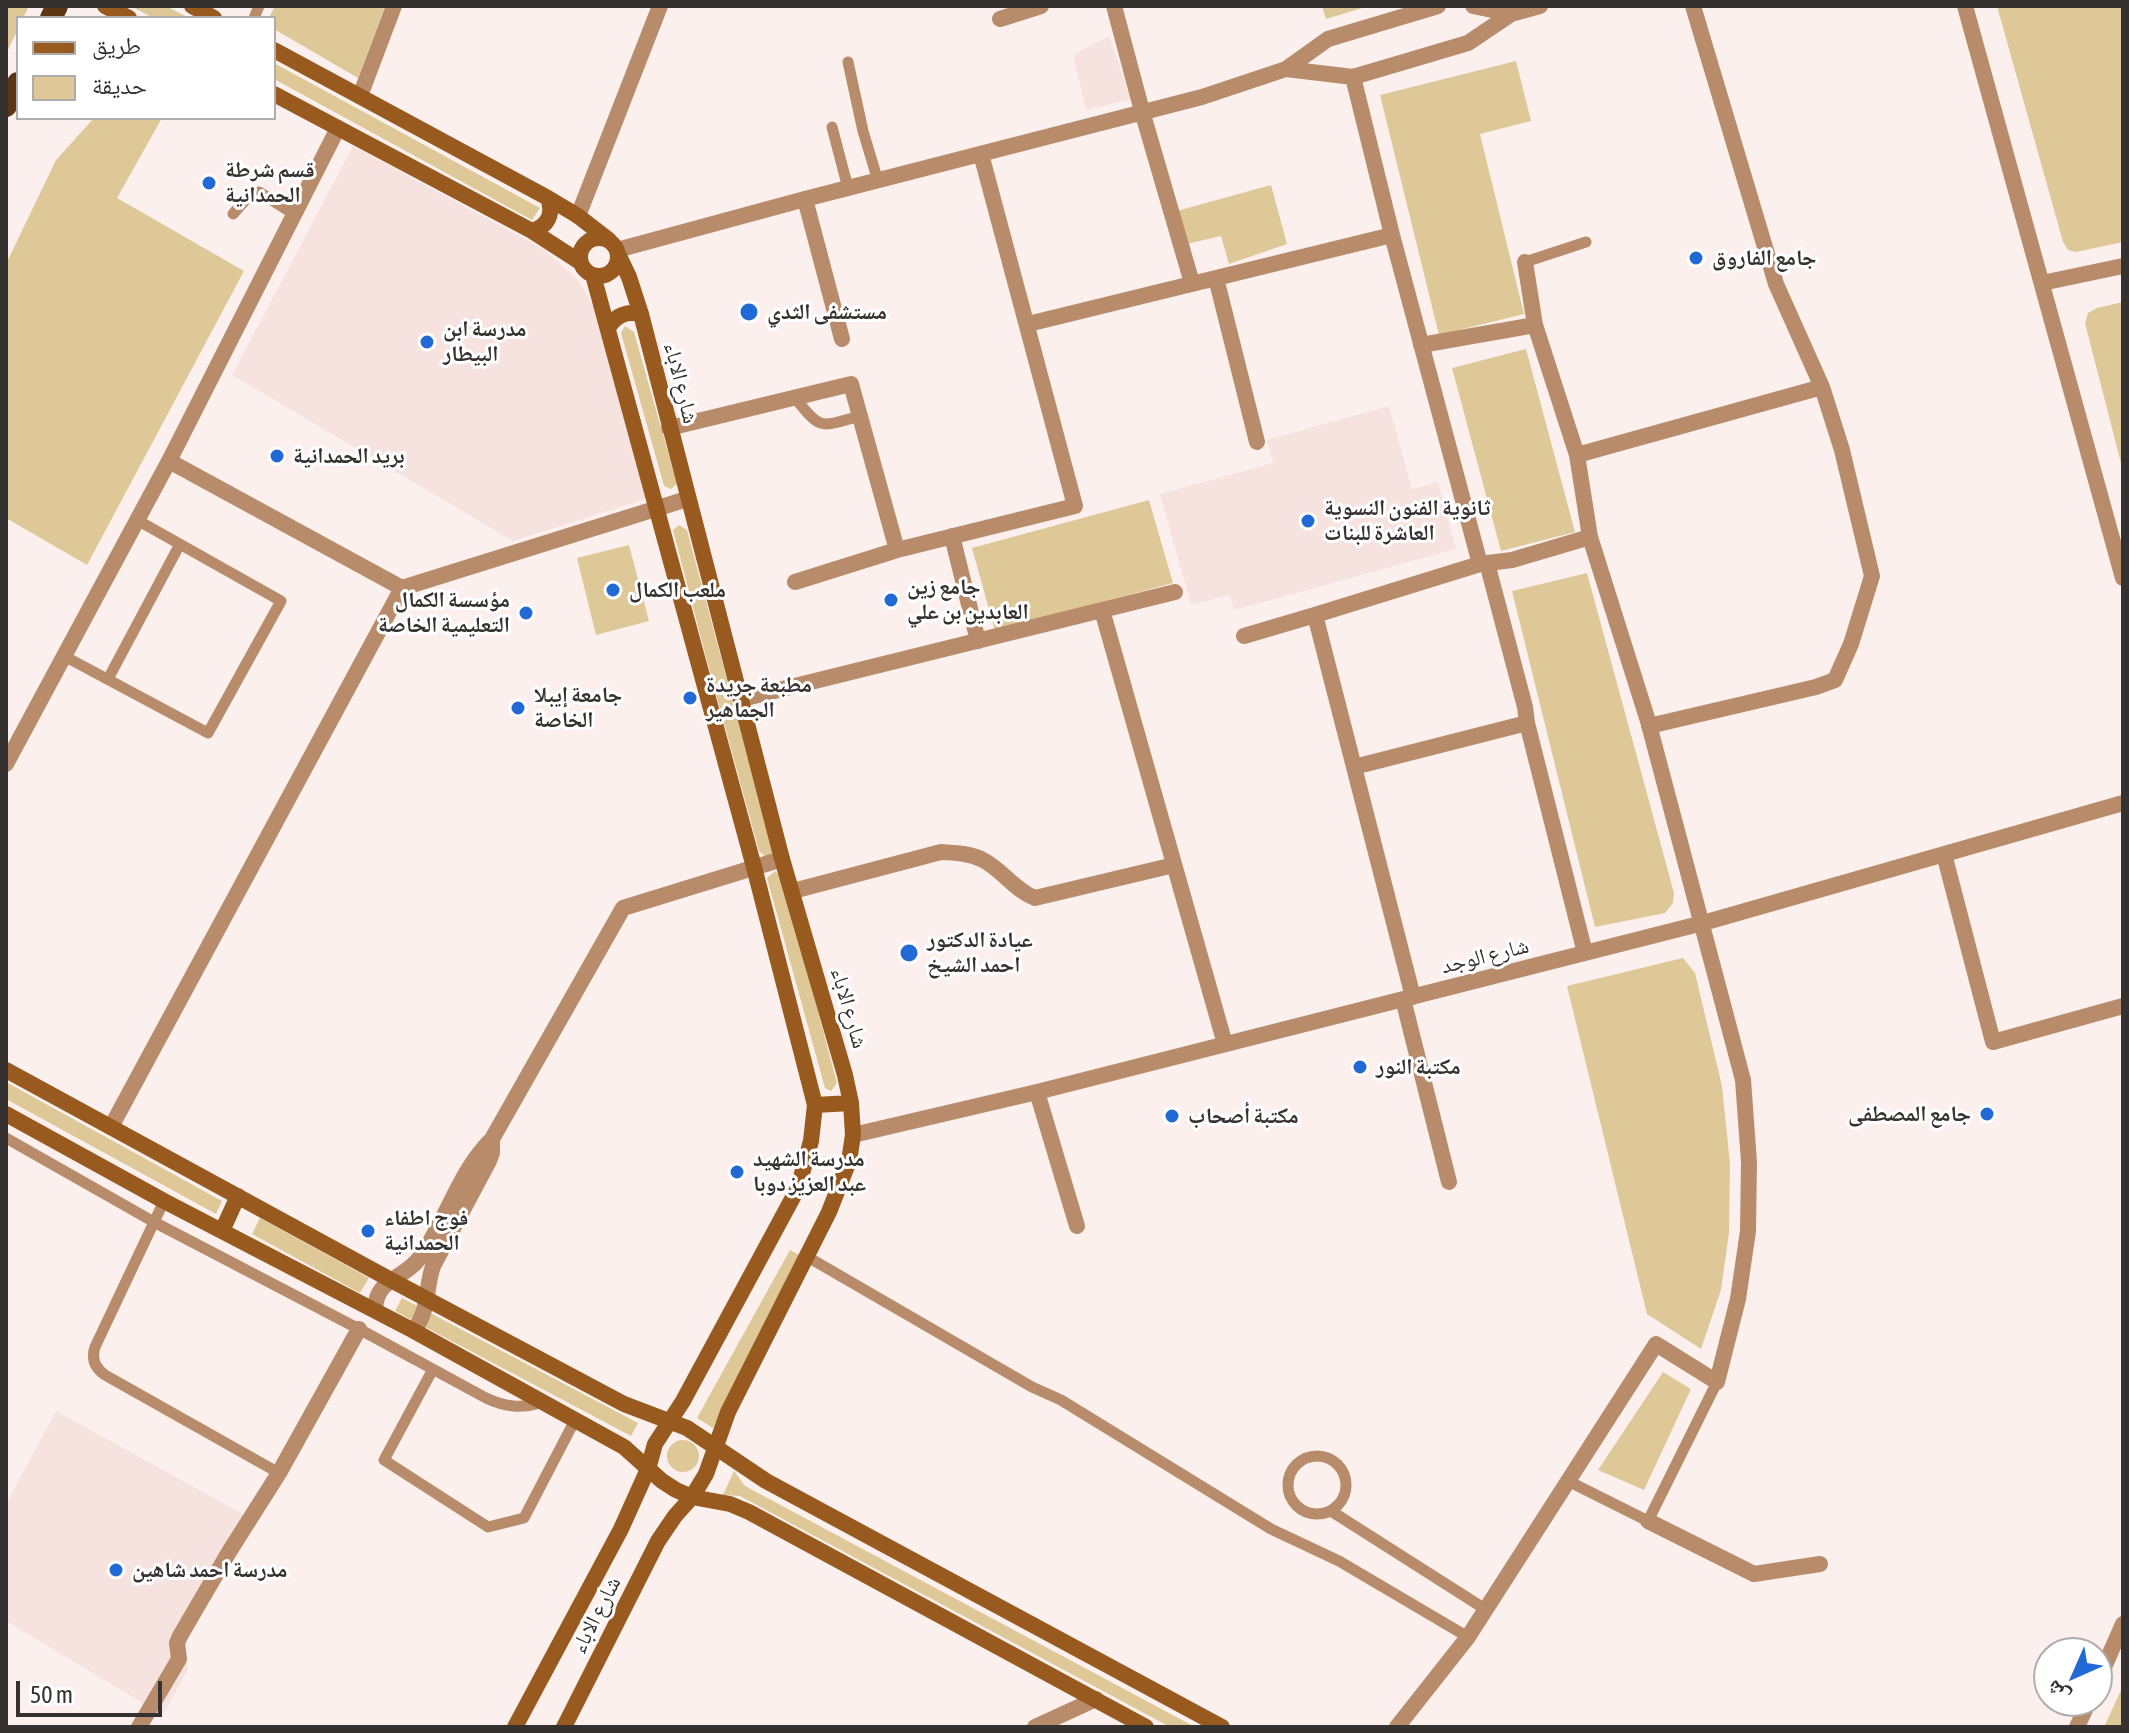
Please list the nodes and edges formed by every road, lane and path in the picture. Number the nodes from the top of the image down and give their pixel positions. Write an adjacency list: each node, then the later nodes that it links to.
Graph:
1 (105, 6): 13 (main road)
2 (192, 6): 14 (main road)
3 (394, 6): 22 (street)
4 (660, 6): 34 (street)
5 (1041, 6): 15 (street)
6 (1114, 6): 24 (street)
7 (1438, 6): 18 (street)
8 (1473, 6): 12 (street)
9 (1540, 6): 12 (street)
10 (1693, 6): 52 (street)
11 (1965, 6): 45 (street)
12 (1511, 14): 19 (street)
13 (125, 16)
14 (210, 16)
15 (1000, 19)
16 (276, 51): 22 (main road, شارع الاباء)
17 (848, 62): 28 (lane)
18 (1286, 69): 19 (street); 24 (street)
19 (1353, 77): 36 (street)
20 (16, 87): 23 (highway)
21 (276, 95): 26 (main road)
22 (360, 96): 30 (main road, شارع الاباء)
23 (6, 106)
24 (1142, 111): 27 (street); 44 (street)
25 (832, 127): 29 (lane)
26 (338, 128): 33 (street); 35 (main road)
27 (981, 154): 28 (street); 47 (street)
28 (878, 181): 29 (street)
29 (848, 188): 31 (street)
30 (548, 198): 34 (main road, شارع الاباء); 35 (main road)
31 (805, 199): 38 (street); 50 (street)
32 (233, 214): 33 (lane)
33 (294, 214): 58 (street)
34 (578, 216): 38 (main road, شارع الاباء)
35 (532, 231): 39 (main road)
36 (1392, 235): 43 (street); 51 (street)
37 (1586, 242): 40 (lane)
38 (615, 249): 39 (main road); 42 (main road); 46 (main road, شارع الاباء)
39 (580, 262): 42 (main road)
40 (1525, 262): 48 (street)
41 (2123, 266): 45 (street)
42 (593, 275): 49 (main road, شارع الاباء)
43 (1216, 278): 44 (street); 56 (street)
44 (1192, 283): 47 (street)
45 (2042, 283): 67 (street)
46 (641, 314): 49 (main road); 55 (main road, شارع الاباء)
47 (1028, 324): 62 (street)
48 (1535, 325): 51 (street); 57 (street)
49 (608, 328): 60 (main road, شارع الاباء)
50 (842, 339)
51 (1421, 345): 66 (street)
52 (1822, 387): 57 (street); 79 (street)
53 (795, 398): 54 (lane); 54 (street); 55 (street)
54 (860, 416): 65 (street)
55 (669, 428): 59 (main road, شارع الاباء)
56 (1257, 442)
57 (1577, 455): 63 (street)
58 (169, 461): 61 (street); 69 (street)
59 (687, 499): 60 (street); 77 (main road, شارع الاباء)
60 (655, 509): 69 (street); 86 (main road, شارع الاباء)
61 (137, 520): 64 (lane); 75 (street)
62 (952, 536): 65 (street); 74 (street)
63 (1590, 537): 66 (street); 79 (street)
64 (180, 544): 76 (lane); 76 (lane)
65 (897, 550): 68 (street)
66 (1484, 564): 72 (street); 78 (street)
67 (2123, 578)
68 (795, 582)
69 (402, 588): 98 (street)
70 (1175, 592): 71 (street)
71 (1102, 610): 74 (street); 85 (street)
72 (1315, 615): 73 (street); 81 (street)
73 (1244, 636)
74 (978, 641): 77 (street)
75 (64, 656): 76 (lane); 80 (street)
76 (108, 679)
77 (742, 699): 84 (main road, شارع الاباء)
78 (1527, 723): 81 (street); 89 (street)
79 (1649, 726): 88 (street)
80 (6, 764)
81 (1354, 767): 90 (street)
82 (2123, 803): 83 (street, شارع الوجد)
83 (1944, 854): 88 (street, شارع الوجد); 91 (street)
84 (782, 859): 86 (street); 87 (main road, شارع الاباء)
85 (1174, 865): 87 (street); 92 (street)
86 (754, 867): 96 (main road, شارع الاباء); 101 (street)
87 (793, 891): 95 (main road, شارع الاباء)
88 (1703, 923): 89 (street, شارع الوجد); 115 (street)
89 (1585, 953): 90 (street, شارع الوجد)
90 (1408, 998): 92 (street, شارع الوجد); 102 (street)
91 (2123, 1006)
92 (1225, 1044): 94 (street, شارع الوجد)
93 (6, 1070): 98 (main road)
94 (1037, 1092): 99 (street, شارع الوجد); 106 (street)
95 (851, 1103): 96 (main road); 99 (main road, شارع الاباء)
96 (815, 1105): 118 (main road, شارع الاباء)
97 (6, 1114): 104 (main road)
98 (111, 1127): 103 (main road)
99 (853, 1135): 108 (main road, شارع الاباء)
100 (6, 1138): 105 (lane)
101 (492, 1139): 109 (street); 110 (street)
102 (1449, 1182)
103 (238, 1196): 107 (main road); 109 (main road)
104 (164, 1201): 105 (lane); 107 (main road)
105 (154, 1222): 112 (lane); 121 (lane)
106 (1077, 1226)
107 (222, 1231): 111 (main road)
108 (806, 1256): 119 (main road, شارع الاباء); 129 (lane)
109 (391, 1280): 110 (main road); 111 (street)
110 (428, 1299): 113 (street); 118 (main road)
111 (375, 1310): 113 (main road)
112 (359, 1329): 114 (lane); 121 (street)
113 (414, 1331): 116 (main road)
114 (433, 1369): 116 (lane); 117 (lane)
115 (1717, 1382): 122 (street); 125 (lane)
116 (542, 1402): 117 (main road)
117 (575, 1420): 120 (main road)
118 (669, 1422): 119 (main road); 120 (main road, شارع الاباء)
119 (717, 1448): 123 (main road, شارع الاباء); 137 (main road)
120 (648, 1469): 123 (main road); 133 (main road, شارع الاباء)
121 (279, 1473): 132 (street)
122 (1568, 1481): 125 (lane); 127 (street)
123 (692, 1497): 131 (main road); 134 (main road, شارع الاباء)
124 (1331, 1511): 124 (lane); 127 (lane)
125 (1648, 1521): 126 (street)
126 (1820, 1564)
127 (1485, 1609): 129 (street)
128 (2123, 1624): 130 (street)
129 (1468, 1637): 138 (street)
130 (2113, 1647)
131 (1096, 1699): 135 (street); 136 (main road)
132 (139, 1727)
133 (515, 1727)
134 (564, 1727)
135 (1035, 1727)
136 (1146, 1727)
137 (1222, 1727)
138 (1397, 1727)

